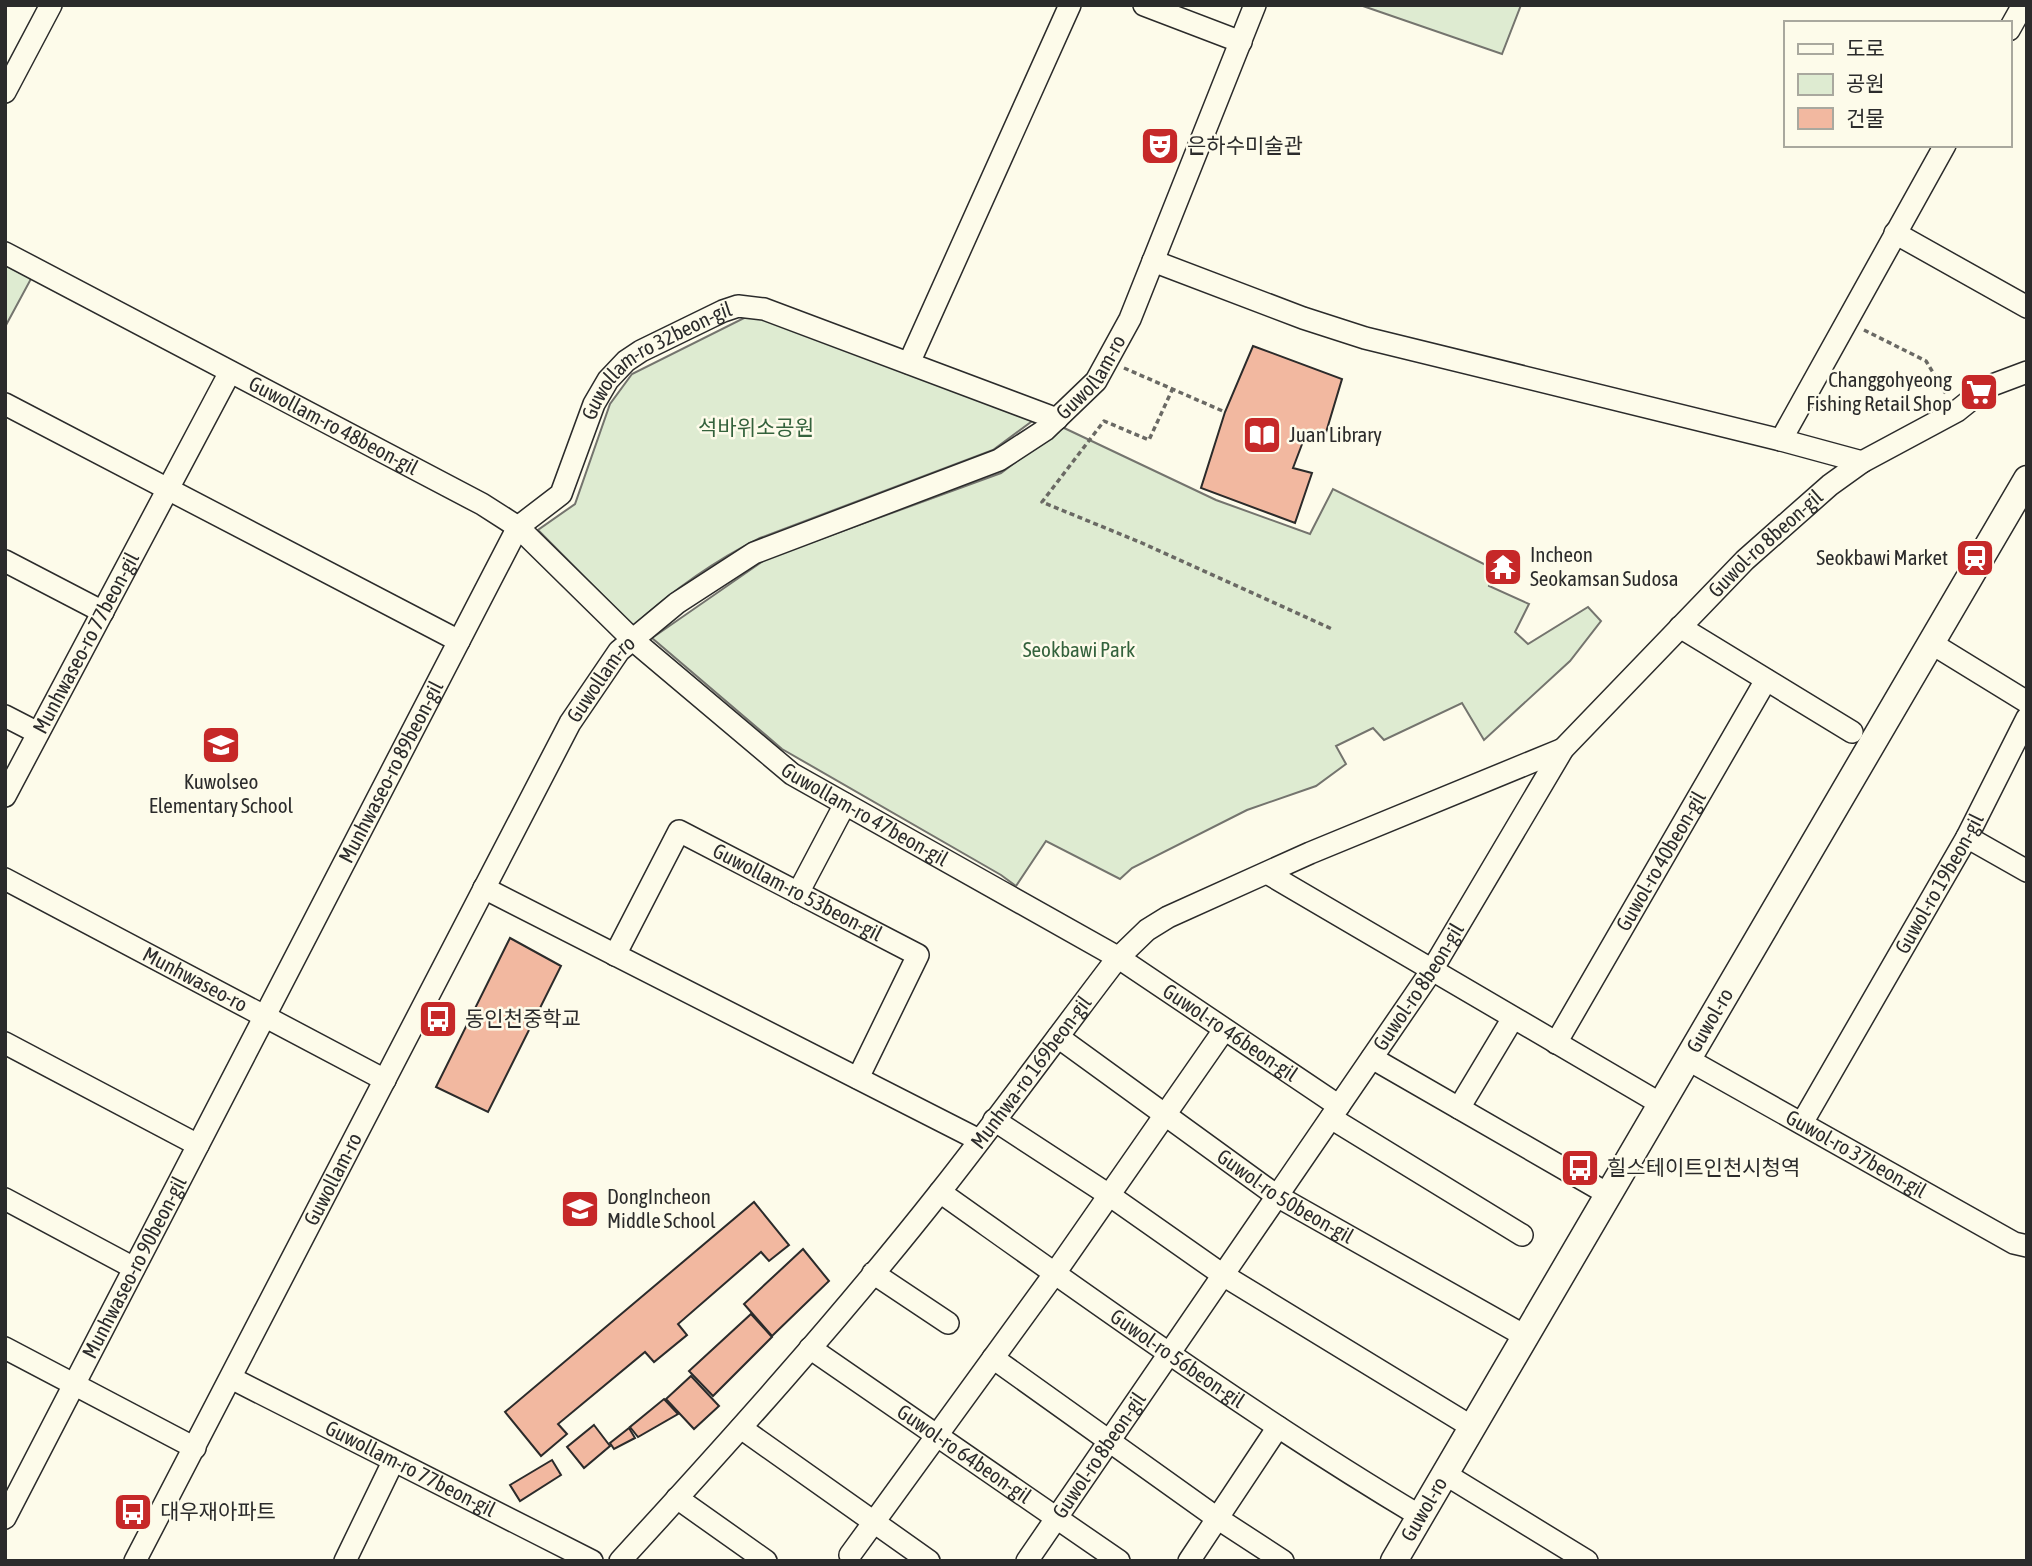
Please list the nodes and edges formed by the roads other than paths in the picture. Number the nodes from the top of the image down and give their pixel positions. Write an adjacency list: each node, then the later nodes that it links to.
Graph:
1 (51, 5): 8 (street)
2 (1070, 5): 14 (street)
3 (1144, 5): 7 (street)
4 (1255, 5): 7 (street, Guwollam-ro)
5 (2023, 5): 6 (street)
6 (2011, 26)
7 (1241, 43): 12 (street, Guwollam-ro)
8 (5, 92)
9 (1944, 147): 10 (street)
10 (1895, 233): 13 (street); 19 (street)
11 (5, 253): 15 (street, Guwollam-ro 48beon-gil)
12 (1153, 261): 18 (street, Guwollam-ro); 19 (street)
13 (2027, 307)
14 (909, 363): 18 (street, Guwollam-ro 32beon-gil); 23 (street, Guwollam-ro 32beon-gil)
15 (230, 372): 22 (street, Munhwaseo-ro 77beon-gil); 23 (street, Guwollam-ro 48beon-gil)
16 (2027, 372): 20 (street, Guwol-ro 8beon-gil)
17 (5, 404): 22 (street)
18 (1057, 419): 27 (street, Guwollam-ro)
19 (1781, 440): 20 (street)
20 (1861, 462): 26 (street, Guwol-ro 8beon-gil)
21 (2027, 478): 29 (main road, Guwol-ro)
22 (168, 489): 25 (street, Munhwaseo-ro 77beon-gil); 28 (street)
23 (517, 527): 27 (street, Guwollam-ro 48beon-gil); 28 (street, Munhwaseo-ro 89beon-gil)
24 (5, 561): 25 (street)
25 (103, 612): 35 (street, Munhwaseo-ro 77beon-gil)
26 (1680, 628): 30 (street); 36 (street, Guwol-ro 8beon-gil)
27 (633, 640): 38 (street, Guwollam-ro 47beon-gil); 43 (street, Guwollam-ro)
28 (458, 641): 48 (street, Munhwaseo-ro 89beon-gil)
29 (1931, 643): 31 (street); 55 (main road, Guwol-ro)
30 (1766, 680): 34 (street); 53 (street, Guwol-ro 40beon-gil)
31 (2027, 702)
32 (5, 716): 35 (street)
33 (2027, 718): 39 (street, Guwol-ro 19beon-gil)
34 (1852, 732)
35 (38, 733): 37 (street, Munhwaseo-ro 77beon-gil)
36 (1563, 749): 41 (street, Munhwa-ro 169beon-gil); 47 (street, Guwol-ro 8beon-gil)
37 (5, 796)
38 (845, 804): 44 (street); 46 (street, Guwollam-ro 47beon-gil)
39 (1967, 837): 40 (street); 63 (street, Guwol-ro 19beon-gil)
40 (2027, 871)
41 (1267, 873): 46 (street, Munhwa-ro 169beon-gil); 47 (street)
42 (5, 879): 48 (street, Munhwaseo-ro)
43 (484, 888): 45 (street); 57 (street, Guwollam-ro)
44 (798, 893): 45 (street, Guwollam-ro 53beon-gil); 56 (street, Guwollam-ro 53beon-gil)
45 (615, 955): 56 (street)
46 (1119, 958): 50 (street, Guwol-ro 46beon-gil); 51 (street, Munhwa-ro 169beon-gil)
47 (1432, 970): 49 (street); 54 (street, Guwol-ro 8beon-gil)
48 (265, 1017): 57 (street, Munhwaseo-ro); 65 (street, Munhwaseo-ro 90beon-gil)
49 (1513, 1017): 53 (street); 59 (street)
50 (1224, 1030): 60 (street, Guwol-ro 46beon-gil); 61 (street)
51 (1058, 1037): 61 (street, Guwol-ro 50beon-gil); 62 (street, Munhwa-ro 169beon-gil)
52 (5, 1043): 65 (street)
53 (1556, 1043): 58 (street)
54 (1372, 1058): 59 (street); 60 (street, Guwol-ro 8beon-gil)
55 (1687, 1059): 58 (main road, Guwol-ro); 63 (street, Guwol-ro 37beon-gil)
56 (858, 1079): 64 (street)
57 (385, 1080): 83 (street, Guwollam-ro)
58 (1661, 1104): 67 (main road, Guwol-ro)
59 (1459, 1108): 67 (street)
60 (1335, 1112): 69 (street, Guwol-ro 8beon-gil); 71 (street, Guwol-ro 46beon-gil)
61 (1164, 1115): 68 (street); 69 (street, Guwol-ro 50beon-gil)
62 (994, 1121): 64 (street, Munhwa-ro 169beon-gil); 68 (street)
63 (1802, 1123): 72 (street, Guwol-ro 37beon-gil)
64 (979, 1140): 66 (street, Munhwa-ro 169beon-gil)
65 (198, 1145): 73 (street, Munhwaseo-ro 90beon-gil)
66 (940, 1192): 74 (street, Munhwa-ro 169beon-gil); 75 (street, Guwol-ro 56beon-gil)
67 (1608, 1194): 78 (main road, Guwol-ro)
68 (1109, 1195): 75 (street); 76 (street)
69 (1277, 1196): 76 (street, Guwol-ro 8beon-gil); 78 (street, Guwol-ro 50beon-gil)
70 (5, 1199): 73 (street)
71 (1522, 1235)
72 (2027, 1246)
73 (134, 1268): 84 (street, Munhwaseo-ro 90beon-gil)
74 (873, 1273): 77 (street); 80 (street, Munhwa-ro 169beon-gil)
75 (1055, 1273): 81 (street, Guwol-ro 56beon-gil); 82 (street)
76 (1223, 1275): 81 (street, Guwol-ro 8beon-gil); 86 (street)
77 (948, 1323)
78 (1525, 1336): 86 (main road, Guwol-ro)
79 (5, 1348): 84 (street)
80 (810, 1348): 87 (street, Munhwa-ro 169beon-gil); 88 (street, Guwol-ro 64beon-gil)
81 (1169, 1354): 85 (street, Guwol-ro 56beon-gil); 89 (street, Guwol-ro 8beon-gil)
82 (993, 1358): 88 (street); 89 (street)
83 (231, 1378): 90 (street, Guwollam-ro); 91 (street, Guwollam-ro 77beon-gil)
84 (74, 1385): 90 (street); 94 (street, Munhwaseo-ro 90beon-gil)
85 (1278, 1427): 95 (street, Guwol-ro 56beon-gil); 97 (street)
86 (1472, 1427): 92 (main road, Guwol-ro)
87 (741, 1428): 93 (street, Munhwa-ro 169beon-gil); 98 (street)
88 (937, 1436): 96 (street, Guwol-ro 64beon-gil); 98 (street)
89 (1109, 1441): 96 (street, Guwol-ro 8beon-gil); 97 (street)
90 (195, 1448): 100 (street, Guwollam-ro)
91 (394, 1462): 101 (street); 102 (street, Guwollam-ro 77beon-gil)
92 (1445, 1474): 95 (main road, Guwol-ro); 111 (street)
93 (677, 1498): 103 (street, Munhwa-ro 169beon-gil); 104 (street)
94 (7, 1509)
95 (1420, 1516): 110 (main road, Guwol-ro)
96 (1056, 1518): 106 (street, Guwol-ro 8beon-gil); 107 (street, Guwol-ro 64beon-gil)
97 (1217, 1518): 108 (street); 109 (street)
98 (874, 1523): 99 (street); 105 (street)
99 (850, 1555)
100 (135, 1561)
101 (345, 1561)
102 (592, 1561)
103 (620, 1561)
104 (765, 1561)
105 (929, 1561)
106 (1027, 1561)
107 (1119, 1561)
108 (1189, 1561)
109 (1283, 1561)
110 (1394, 1561)
111 (1587, 1561)

